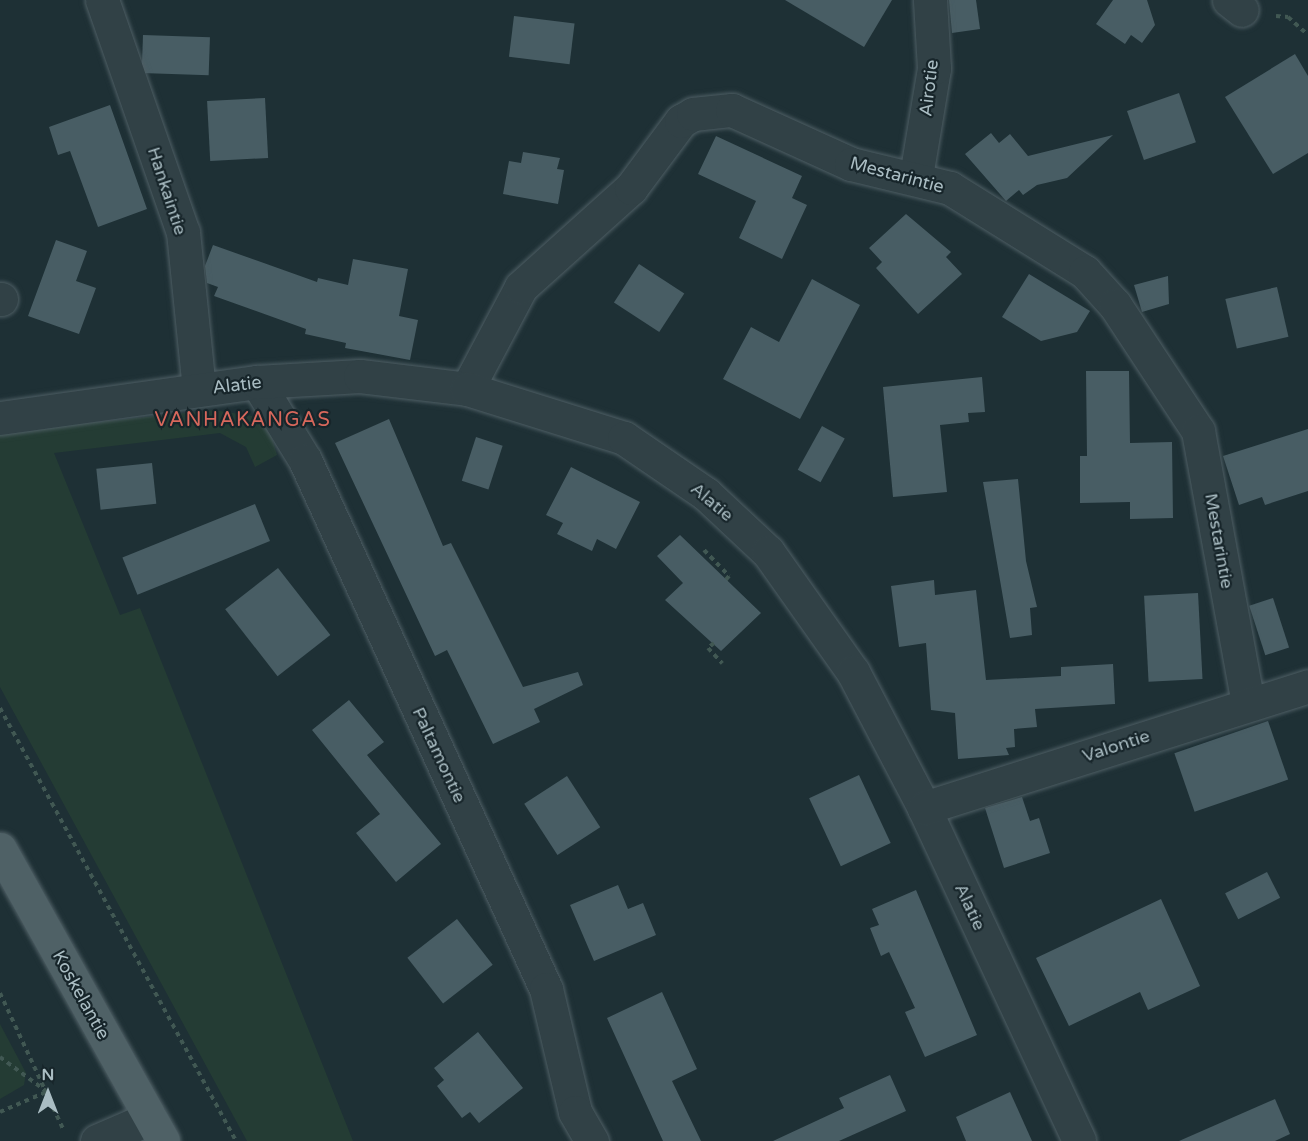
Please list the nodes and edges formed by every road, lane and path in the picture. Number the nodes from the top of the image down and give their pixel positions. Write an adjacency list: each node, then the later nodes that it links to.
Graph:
1 (102, 0): 5 (street, Hankaintie)
2 (930, 0): 3 (street, Airotie)
3 (916, 176): 6 (street, Mestarintie); 13 (street, Mestarintie)
4 (257, 382): 5 (street, Alatie); 6 (street, Alatie); 25 (street, Paltamontie)
5 (199, 389): 7 (street, Alatie)
6 (467, 389): 15 (street, Alatie)
7 (0, 418)
8 (704, 550): 9 (path)
9 (724, 582)
10 (714, 643): 11 (path)
11 (722, 663)
12 (1308, 686): 13 (street, Valontie)
13 (1248, 703): 15 (street, Valontie)
14 (0, 708): 24 (path)
15 (924, 808): 26 (street, Alatie)
16 (0, 849): 21 (main road, Koskelantie)
17 (0, 993): 19 (path)
18 (0, 1057): 19 (path)
19 (47, 1092): 20 (path); 22 (path)
20 (0, 1112)
21 (157, 1129): 23 (street)
22 (68, 1141)
23 (97, 1141)
24 (236, 1141)
25 (592, 1141)
26 (1078, 1141)

